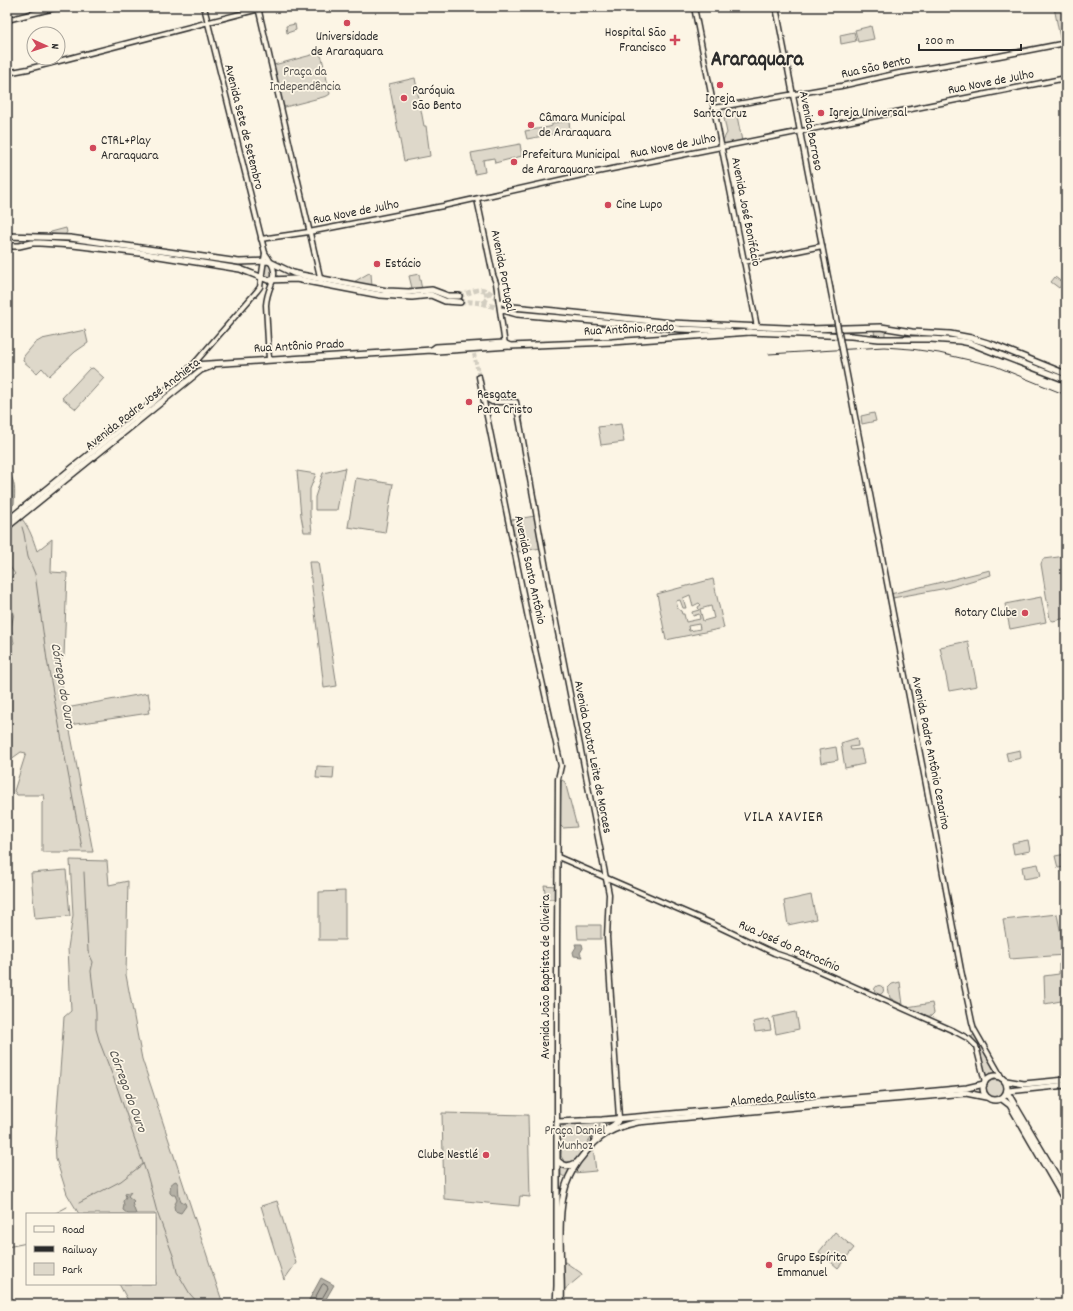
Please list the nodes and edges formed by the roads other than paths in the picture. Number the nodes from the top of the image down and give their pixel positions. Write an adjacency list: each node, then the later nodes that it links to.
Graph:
1 (58, 7): 7 (street)
2 (204, 7): 8 (street, Avenida Sete de Setembro)
3 (267, 7): 6 (street)
4 (694, 7): 13 (street, Avenida José Bonifácio)
5 (776, 7): 12 (street, Avenida Barroso)
6 (258, 8): 8 (street); 17 (street)
7 (7, 20)
8 (207, 22): 10 (street); 20 (street, Avenida Sete de Setembro)
9 (1066, 43): 12 (street, Rua São Bento)
10 (7, 73)
11 (1066, 78): 14 (street, Rua Nove de Julho)
12 (793, 94): 13 (street, Rua São Bento); 14 (street, Avenida Barroso)
13 (714, 108): 15 (street, Avenida José Bonifácio)
14 (800, 132): 15 (street, Rua Nove de Julho); 23 (street, Avenida Barroso)
15 (722, 147): 16 (street, Rua Nove de Julho); 30 (street, Avenida José Bonifácio)
16 (477, 199): 17 (street, Rua Nove de Julho); 45 (street, Avenida Portugal)
17 (309, 232): 20 (street, Rua Nove de Julho); 34 (street)
18 (9, 236): 19 (main road); 22 (main road)
19 (22, 237): 21 (main road); 26 (main road)
20 (261, 239): 25 (street, Avenida Sete de Setembro)
21 (23, 245): 22 (main road); 31 (main road)
22 (8, 246)
23 (822, 246): 24 (street); 27 (street, Avenida Barroso)
24 (815, 247): 27 (street, Avenida Barroso); 30 (street)
25 (265, 253): 28 (street, Avenida Sete de Setembro); 29 (street, Avenida Sete de Setembro)
26 (208, 257): 28 (main road); 31 (main road)
27 (824, 258): 55 (street, Avenida Barroso, bridge)
28 (263, 261): 29 (main road); 32 (street, Avenida Sete de Setembro)
29 (272, 262): 33 (street); 34 (main road)
30 (744, 262): 39 (street, Avenida José Bonifácio)
31 (202, 263): 32 (main road)
32 (261, 278): 33 (main road); 48 (street, Avenida Sete de Setembro)
33 (274, 281): 34 (main road); 46 (street)
34 (321, 281): 35 (main road); 36 (main road)
35 (459, 296)
36 (460, 302)
37 (502, 302): 39 (main road)
38 (503, 310): 42 (main road)
39 (757, 327): 40 (main road)
40 (874, 327): 41 (main road); 43 (main road)
41 (889, 329): 44 (main road); 49 (main road)
42 (750, 332): 43 (main road); 45 (main road, Rua Antônio Prado)
43 (874, 339): 44 (main road)
44 (884, 339): 51 (main road)
45 (506, 345): 46 (main road, Rua Antônio Prado)
46 (269, 360): 47 (main road, Rua Antônio Prado)
47 (216, 364): 48 (main road, Avenida Padre José Anchieta); 57 (main road, Avenida Padre José Anchieta)
48 (193, 365): 56 (main road, Avenida Padre José Anchieta)
49 (1066, 374)
50 (479, 377): 52 (street, Avenida Santo Antônio)
51 (1066, 380)
52 (482, 391): 53 (street); 54 (street, Avenida Santo Antônio)
53 (492, 402): 54 (street); 60 (street, Avenida Doutor Leite de Moraes)
54 (485, 406): 58 (street, Avenida Santo Antônio)
55 (857, 427): 61 (street, Avenida Padre Antônio Cezarino)
56 (7, 521)
57 (7, 527)
58 (561, 766): 59 (street, Avenida João Baptista de Oliveira)
59 (558, 857): 60 (street, Rua José do Patrocínio); 72 (street, Avenida João Baptista de Oliveira)
60 (606, 878): 62 (street, Rua José do Patrocínio); 70 (street, Avenida Doutor Leite de Moraes)
61 (974, 1029): 62 (street); 63 (street, Avenida Padre Antônio Cezarino)
62 (969, 1039): 65 (street)
63 (1004, 1080): 64 (main road); 65 (main road); 67 (main road)
64 (1066, 1080)
65 (984, 1083): 68 (main road); 70 (main road, Alameda Paulista)
66 (1066, 1085): 67 (main road)
67 (1008, 1091): 69 (main road); 79 (main road)
68 (986, 1097): 69 (main road); 74 (main road, Alameda Paulista)
69 (1002, 1099): 80 (main road)
70 (619, 1118): 71 (main road, Alameda Paulista); 73 (main road)
71 (602, 1120): 72 (main road, Alameda Paulista); 73 (main road)
72 (557, 1122): 75 (main road)
73 (601, 1132): 74 (main road)
74 (594, 1141): 76 (main road, Alameda Paulista)
75 (558, 1161): 76 (main road); 77 (main road)
76 (576, 1163): 78 (main road)
77 (558, 1182): 78 (main road); 81 (main road)
78 (567, 1183): 82 (main road)
79 (1066, 1192)
80 (1066, 1202)
81 (556, 1304)
82 (561, 1304)

